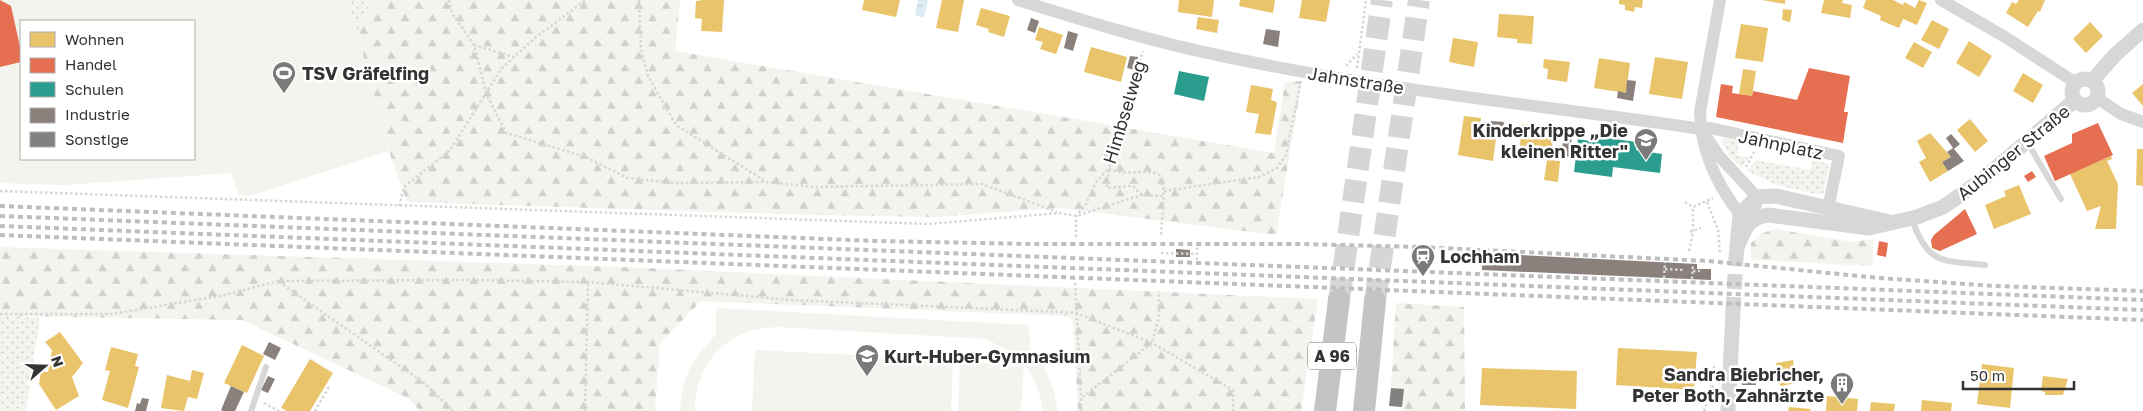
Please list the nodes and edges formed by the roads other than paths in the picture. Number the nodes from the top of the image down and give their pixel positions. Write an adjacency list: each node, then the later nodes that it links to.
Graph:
1 (1018, 0): 10 (street, Jahnstraße)
2 (1720, 0): 10 (street)
3 (1941, 0): 6 (street)
4 (2143, 30): 5 (street)
5 (2092, 81): 6 (street); 7 (street)
6 (2076, 83): 8 (street)
7 (2097, 98): 8 (street); 9 (street)
8 (2075, 100): 11 (street, Aubinger Straße)
9 (2143, 122)
10 (1701, 129): 12 (street); 14 (street, Jahnplatz); 15 (street)
11 (2027, 142): 13 (lane); 16 (street, Aubinger Straße)
12 (1757, 197): 14 (street, Aubinger Straße); 15 (street)
13 (2061, 199)
14 (1828, 208): 17 (street, Aubinger Straße)
15 (1747, 216): 17 (street, Aubinger Straße); 18 (street)
16 (1912, 219): 17 (street, Aubinger Straße); 19 (lane)
17 (1894, 223)
18 (1737, 251)
19 (1985, 265)
20 (1339, 300): 25 (highway, A 96)
21 (1375, 301): 26 (highway, A 96)
22 (1733, 312): 27 (street)
23 (266, 368): 24 (lane)
24 (251, 411)
25 (1325, 411)
26 (1364, 411)
27 (1728, 411)

